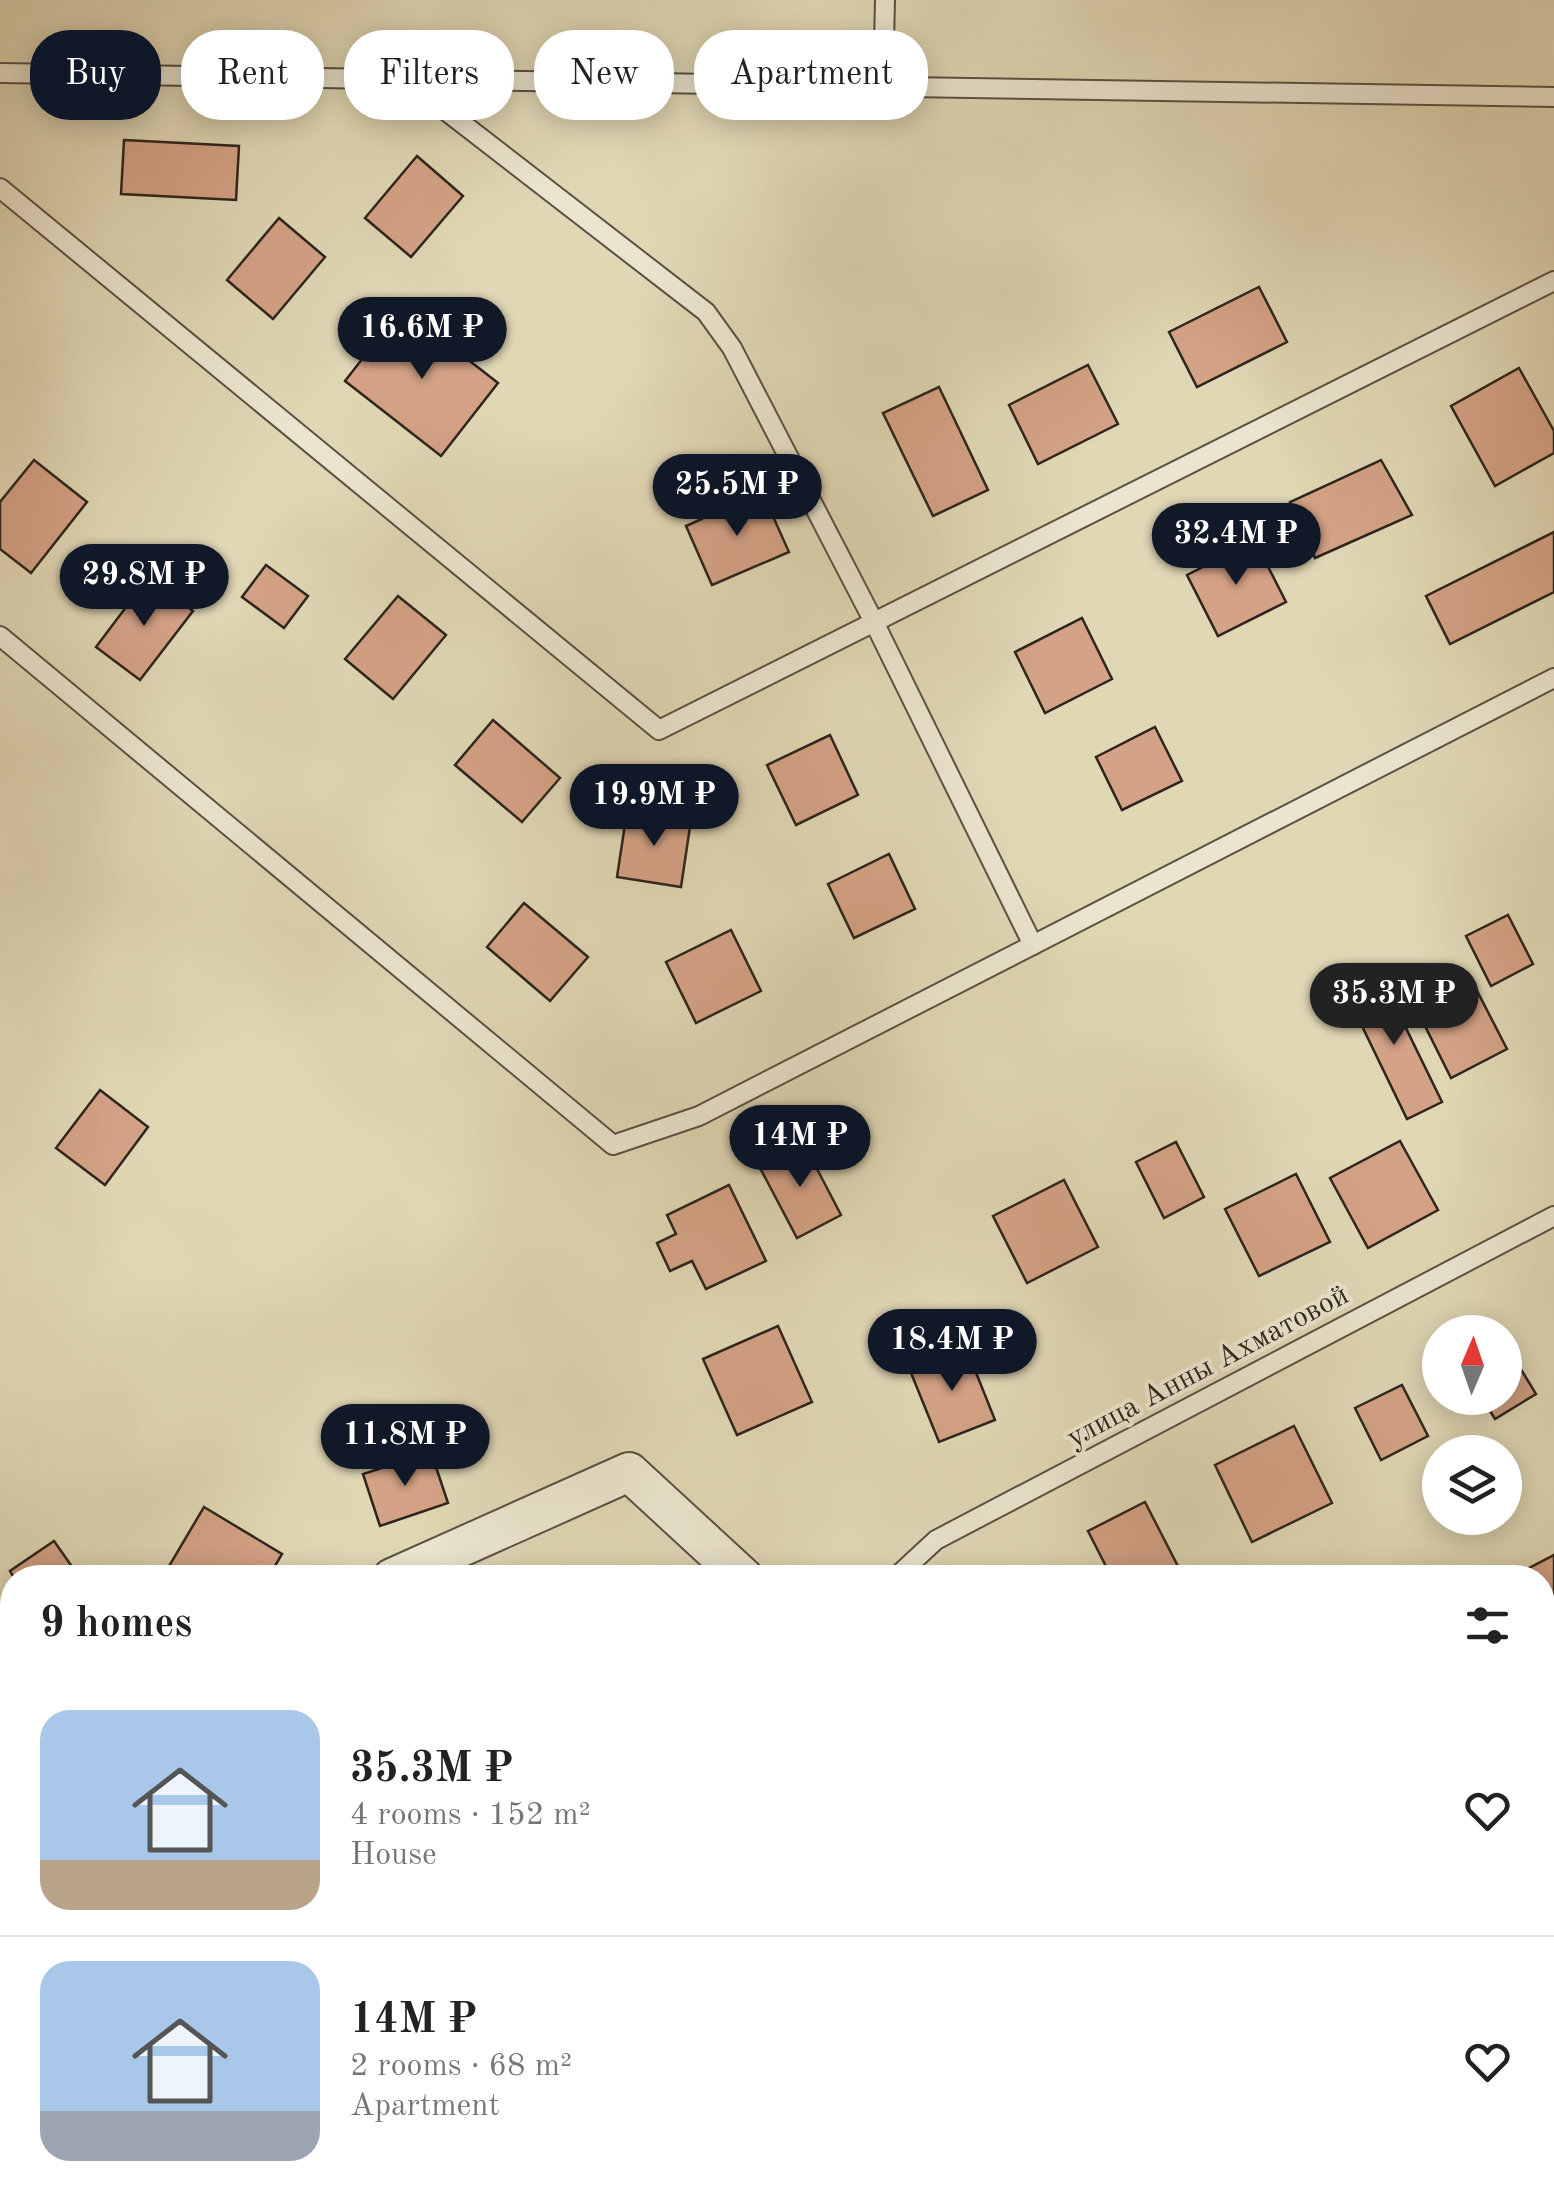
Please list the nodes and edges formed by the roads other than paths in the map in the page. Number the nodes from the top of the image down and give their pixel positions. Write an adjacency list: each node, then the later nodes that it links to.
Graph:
1 (886, 0): 2 (lane)
2 (885, 30)
3 (0, 73): 4 (lane)
4 (344, 78)
5 (514, 81): 6 (lane)
6 (694, 83)
7 (928, 87): 8 (lane)
8 (1554, 97)
9 (459, 120): 12 (lane)
10 (0, 188): 12 (lane)
11 (1554, 282): 12 (lane)
12 (874, 622): 15 (lane)
13 (0, 636): 15 (lane)
14 (1554, 678): 15 (lane)
15 (1033, 945)
16 (1554, 1216): 19 (lane, улица Анны Ахматовой)
17 (421, 1565): 18 (street)
18 (730, 1565)
19 (909, 1565)

